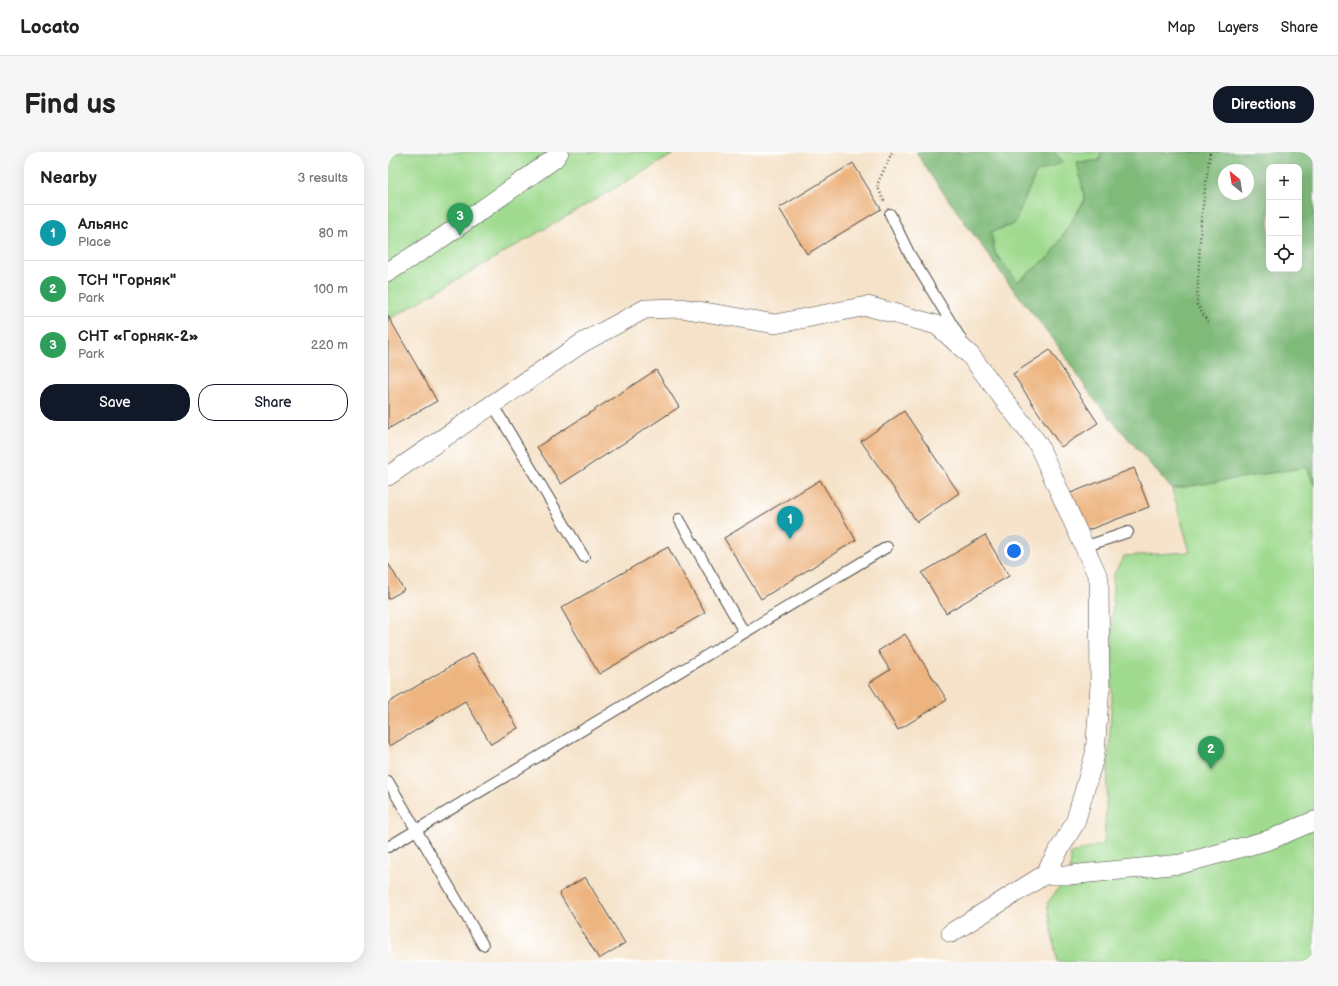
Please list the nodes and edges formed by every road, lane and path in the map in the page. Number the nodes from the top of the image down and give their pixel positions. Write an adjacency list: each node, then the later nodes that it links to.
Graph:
1 (559, 152): 5 (street)
2 (892, 152): 4 (path)
3 (1210, 152): 6 (path)
4 (890, 214): 7 (lane)
5 (388, 272)
6 (1208, 322)
7 (970, 355): 8 (street); 13 (street)
8 (493, 405): 9 (street); 14 (lane)
9 (388, 476)
10 (679, 519): 15 (lane)
11 (1128, 532): 13 (lane)
12 (887, 547): 15 (lane)
13 (1084, 547): 20 (street)
14 (584, 557)
15 (744, 632): 18 (lane)
16 (388, 780): 18 (lane)
17 (1314, 821): 20 (street)
18 (417, 829): 19 (lane); 22 (lane)
19 (388, 847)
20 (1044, 875): 21 (street)
21 (951, 933)
22 (483, 945)

